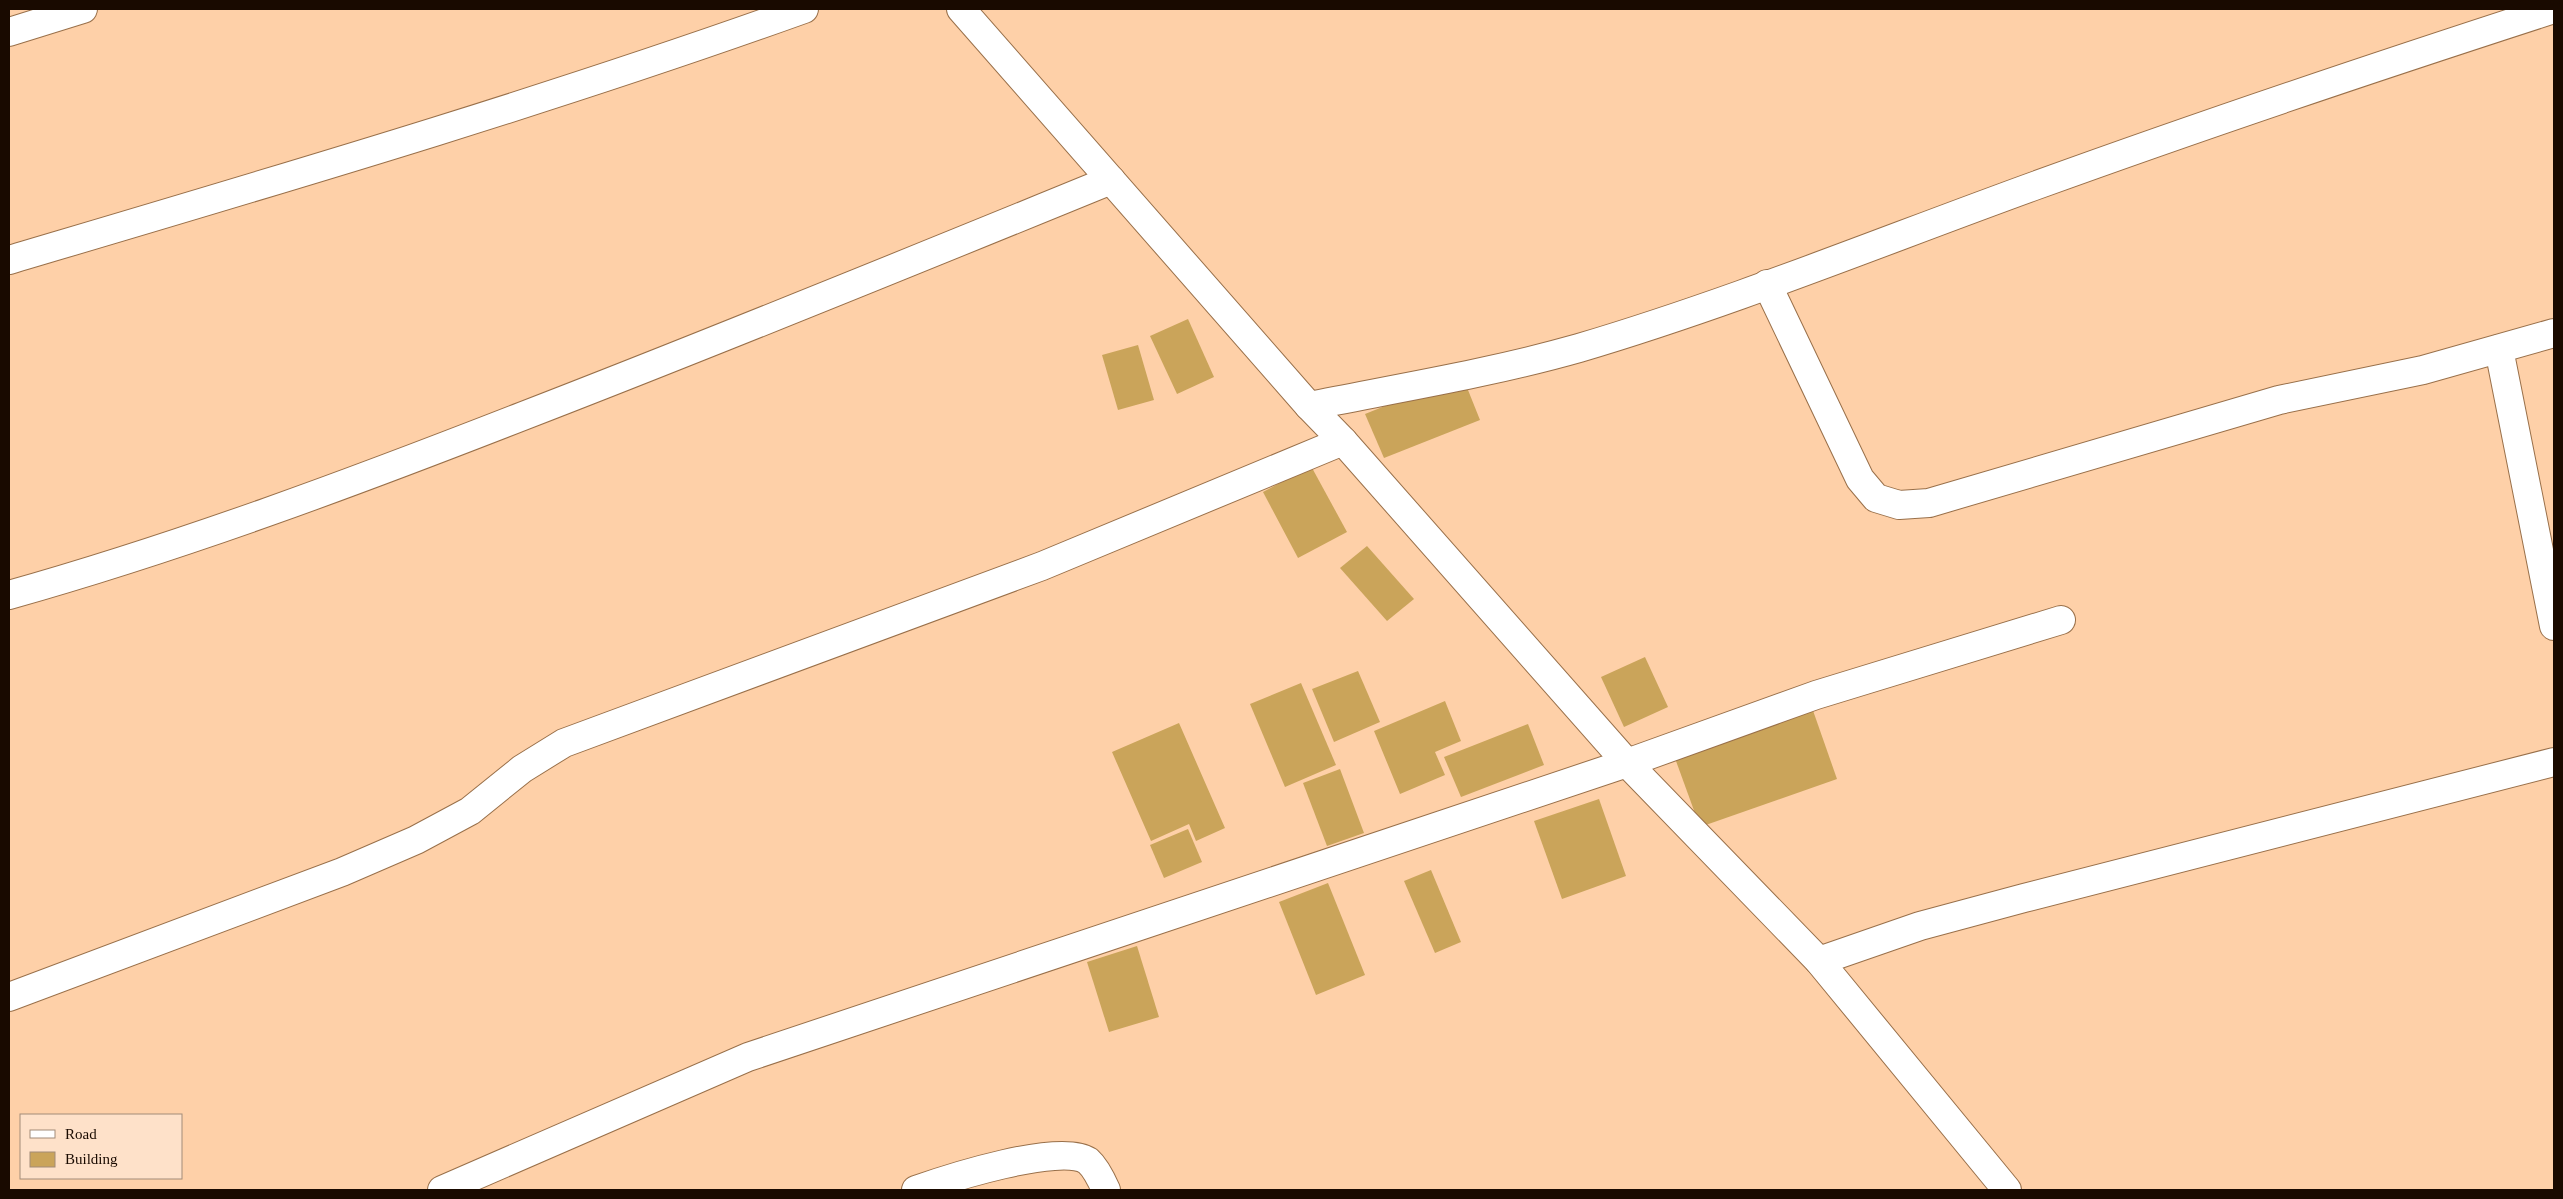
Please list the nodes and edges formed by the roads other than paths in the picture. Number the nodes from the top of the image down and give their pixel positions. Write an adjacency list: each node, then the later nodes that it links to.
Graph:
1 (83, 9): 5 (street)
2 (804, 9): 7 (street)
3 (961, 9): 6 (street)
4 (2554, 9): 8 (street)
5 (9, 32)
6 (1111, 180): 11 (street); 13 (street)
7 (9, 260)
8 (1768, 284): 10 (street); 11 (street)
9 (2554, 333): 10 (street)
10 (2499, 349): 15 (street)
11 (1309, 406): 12 (street)
12 (1343, 441): 17 (street); 19 (street)
13 (9, 595)
14 (2061, 620): 17 (street)
15 (2554, 626)
16 (2554, 762): 18 (street)
17 (1627, 763): 18 (street); 20 (street)
18 (1819, 961): 23 (street)
19 (9, 997)
20 (442, 1190)
21 (916, 1190): 22 (street)
22 (1106, 1190)
23 (2007, 1190)

